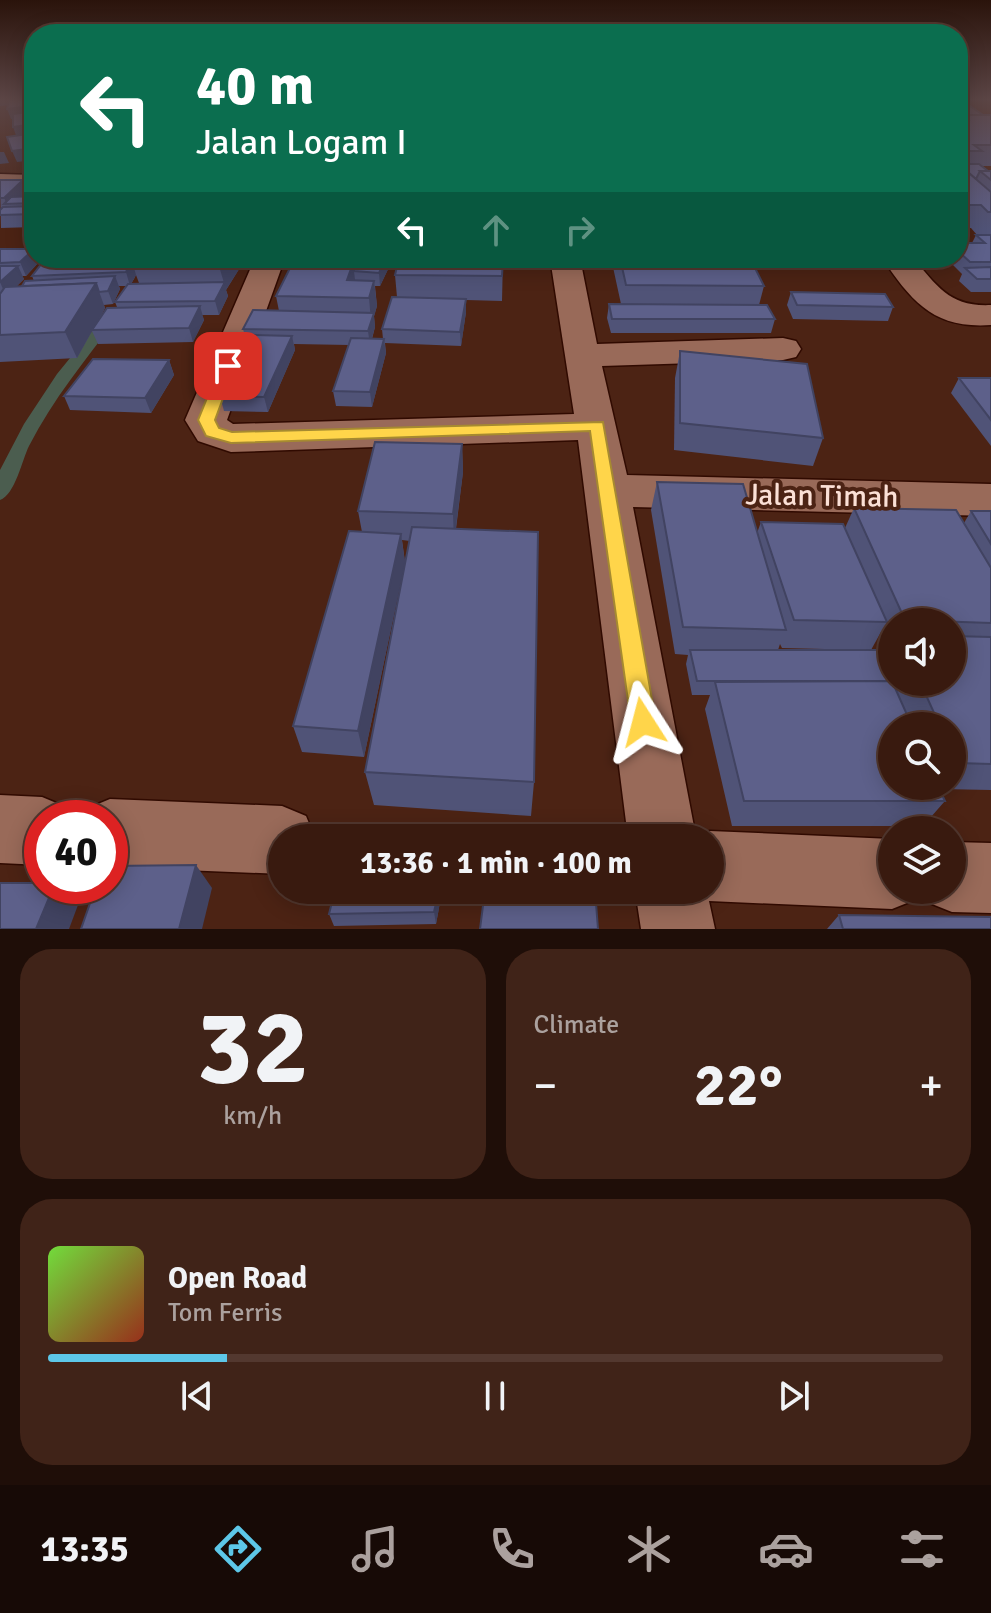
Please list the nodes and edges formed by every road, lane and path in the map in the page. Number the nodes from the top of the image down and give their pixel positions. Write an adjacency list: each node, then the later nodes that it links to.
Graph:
1 (0, 182): 2 (street)
2 (24, 183)
3 (266, 268): 9 (street)
4 (567, 268): 8 (street)
5 (905, 268): 6 (street)
6 (991, 315)
7 (783, 349): 8 (street)
8 (581, 356): 9 (street)
9 (597, 426): 10 (street)
10 (606, 490): 11 (street, Jalan Timah); 12 (street)
11 (991, 500)
12 (660, 824)
13 (0, 829): 14 (street)
14 (24, 830)
15 (128, 834): 16 (street)
16 (268, 839)
17 (724, 867): 18 (street)
18 (878, 873)
19 (966, 877): 20 (street)
20 (991, 878)
21 (674, 904): 22 (street)
22 (678, 929)

